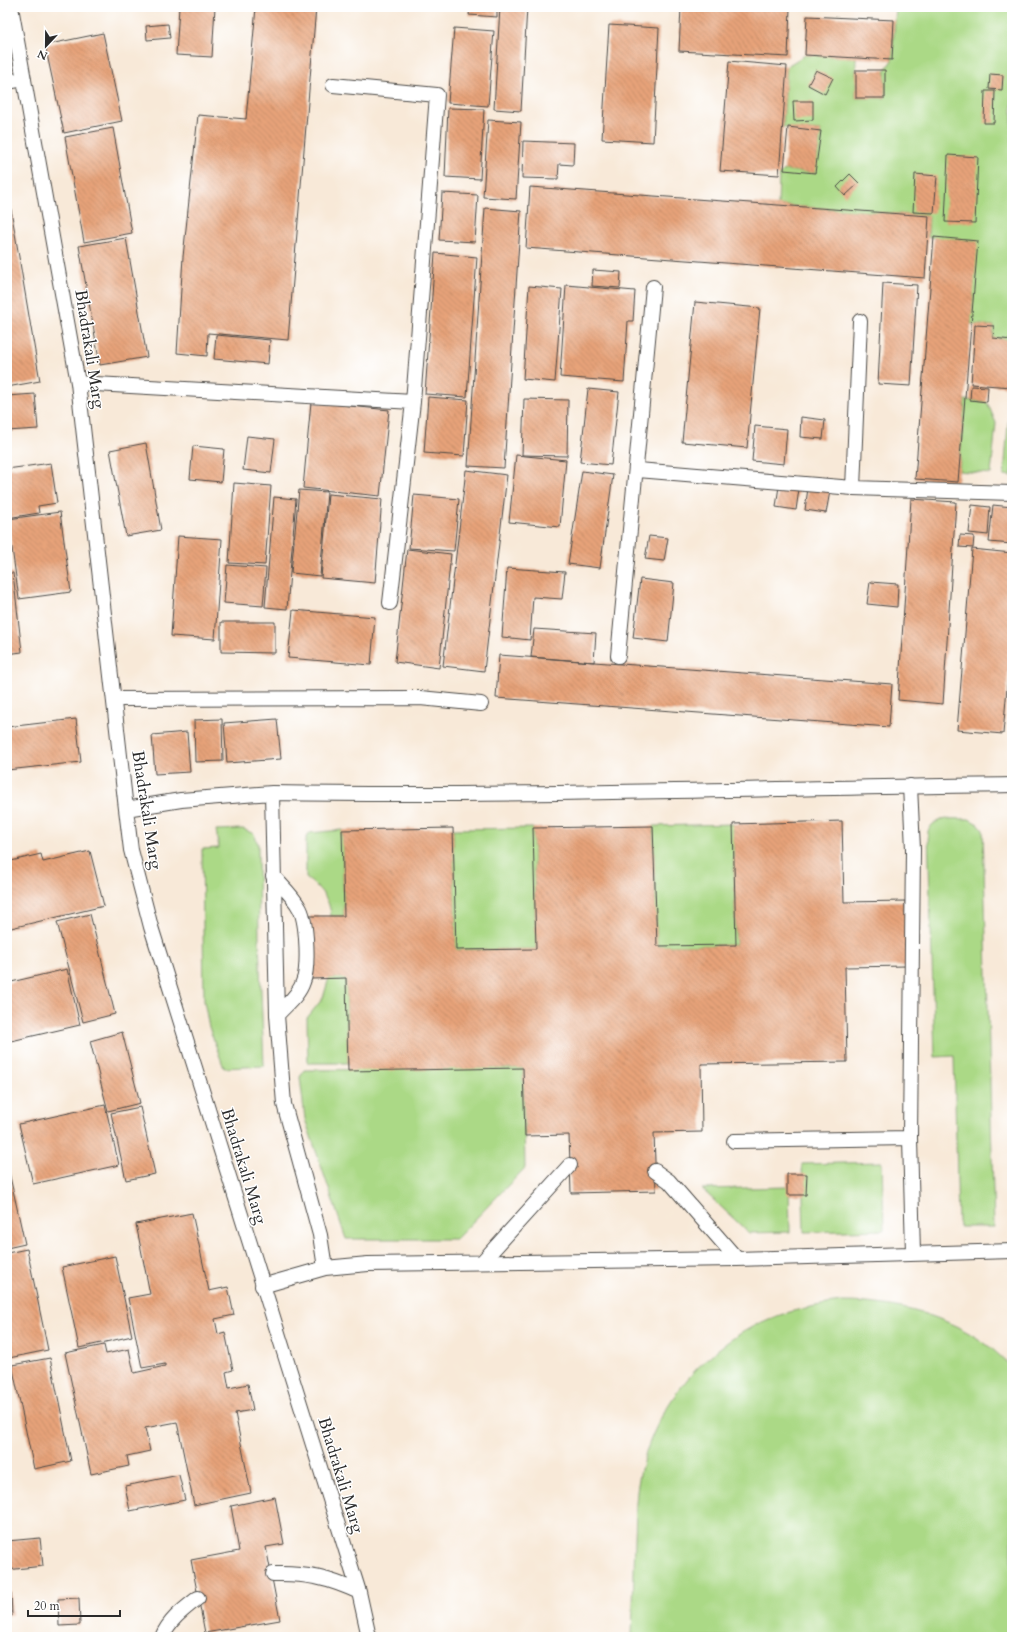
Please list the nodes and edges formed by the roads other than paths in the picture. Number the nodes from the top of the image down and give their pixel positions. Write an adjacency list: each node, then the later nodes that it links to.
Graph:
1 (13, 9): 2 (lane, Bhadrakali Marg)
2 (24, 78): 3 (lane); 7 (lane, Bhadrakali Marg)
3 (7, 82)
4 (333, 86): 8 (lane)
5 (653, 287): 9 (lane)
6 (860, 321): 10 (lane)
7 (78, 383): 8 (lane); 14 (lane, Bhadrakali Marg)
8 (413, 402): 12 (lane)
9 (638, 470): 10 (lane); 13 (lane)
10 (852, 488): 11 (lane)
11 (1012, 493)
12 (390, 604)
13 (618, 656)
14 (114, 699): 15 (lane); 19 (lane, Bhadrakali Marg)
15 (480, 704)
16 (1012, 785): 17 (lane)
17 (910, 786): 18 (lane); 22 (lane)
18 (272, 793): 19 (lane); 20 (lane)
19 (126, 809): 31 (lane, Bhadrakali Marg)
20 (273, 876): 21 (lane); 21 (lane)
21 (276, 1015): 30 (lane)
22 (910, 1138): 23 (lane); 27 (lane)
23 (734, 1141)
24 (570, 1165): 29 (lane)
25 (655, 1171): 28 (lane)
26 (1012, 1251): 27 (lane)
27 (913, 1253): 28 (lane)
28 (737, 1259): 29 (lane)
29 (483, 1261): 30 (lane)
30 (325, 1268): 31 (lane)
31 (262, 1286): 33 (lane, Bhadrakali Marg)
32 (273, 1574): 33 (lane)
33 (358, 1592): 36 (lane, Bhadrakali Marg)
34 (198, 1598): 35 (lane)
35 (162, 1637)
36 (369, 1637)

